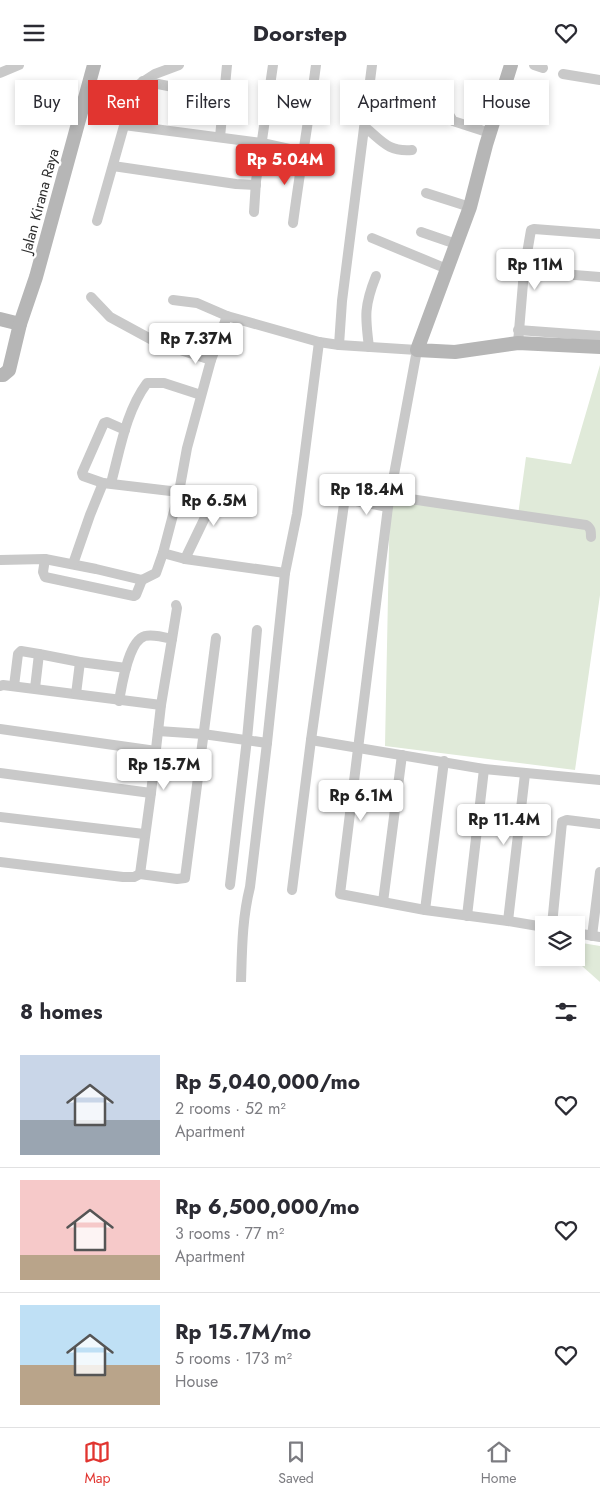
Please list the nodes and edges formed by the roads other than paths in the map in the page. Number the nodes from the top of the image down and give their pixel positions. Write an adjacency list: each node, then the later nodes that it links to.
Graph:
1 (19, 65): 9 (street)
2 (94, 65): 43 (street, Jalan Kirana Raya)
3 (179, 65): 11 (street)
4 (226, 65): 12 (street)
5 (273, 65): 21 (street)
6 (316, 65): 23 (street)
7 (372, 65): 13 (street)
8 (511, 65): 19 (street)
9 (0, 73)
10 (563, 74): 14 (street)
11 (145, 80)
12 (225, 80)
13 (371, 80)
14 (600, 80)
15 (454, 121): 19 (street)
16 (124, 125): 20 (street); 24 (street)
17 (221, 125): 20 (street)
18 (365, 127): 22 (street); 47 (street)
19 (490, 133): 27 (street)
20 (220, 137): 21 (street)
21 (262, 143): 23 (street); 25 (street)
22 (412, 150)
23 (303, 152): 30 (street)
24 (113, 166): 25 (street); 29 (street)
25 (256, 185): 28 (street)
26 (426, 193): 27 (street)
27 (470, 207): 34 (street)
28 (254, 212)
29 (97, 221)
30 (293, 223)
31 (421, 233): 34 (street)
32 (600, 234): 36 (street)
33 (372, 238): 35 (street)
34 (456, 244): 35 (street)
35 (447, 269): 50 (street)
36 (524, 271): 38 (street); 45 (street)
37 (376, 277): 48 (street)
38 (600, 277)
39 (91, 297): 51 (street)
40 (173, 300): 41 (street)
41 (227, 316): 46 (street); 51 (street)
42 (0, 319): 43 (street)
43 (20, 324): 52 (street, Jalan Kirana Raya)
44 (600, 336): 45 (street)
45 (518, 337): 49 (street); 50 (street)
46 (319, 341): 47 (street); 66 (street)
47 (339, 345): 48 (street)
48 (369, 347): 50 (street)
49 (600, 347)
50 (417, 350): 58 (street)
51 (211, 360): 53 (street)
52 (0, 375)
53 (202, 395): 54 (street); 56 (street)
54 (125, 430): 55 (street); 55 (street)
55 (107, 483): 56 (street); 64 (street)
56 (180, 492): 60 (street)
57 (235, 499): 62 (street)
58 (389, 502): 59 (street); 86 (street); 88 (street)
59 (591, 537)
60 (163, 553): 62 (street); 67 (street)
61 (45, 559): 63 (street); 64 (street); 68 (street)
62 (185, 559): 66 (street)
63 (0, 560)
64 (73, 564): 65 (street)
65 (96, 569): 67 (street); 68 (street)
66 (284, 573): 87 (street)
67 (142, 580): 68 (street)
68 (91, 587)
69 (176, 605): 72 (street)
70 (257, 629): 85 (street)
71 (216, 638): 84 (street)
72 (172, 639): 75 (street); 81 (street)
73 (39, 653): 74 (street); 77 (street); 78 (street)
74 (80, 662): 75 (street); 79 (street)
75 (126, 668): 80 (street)
76 (0, 686): 77 (street)
77 (14, 686): 78 (street)
78 (34, 688): 79 (street)
79 (76, 694): 80 (street)
80 (119, 701): 81 (street)
81 (161, 705): 83 (street)
82 (0, 729): 89 (street)
83 (158, 731): 84 (street); 89 (street)
84 (203, 735): 85 (street); 102 (street)
85 (247, 739): 87 (street); 103 (street)
86 (311, 740): 88 (street); 104 (street)
87 (267, 743): 112 (street)
88 (358, 747): 90 (street); 105 (street)
89 (156, 751): 96 (street)
90 (402, 755): 91 (street); 105 (street)
91 (444, 761): 92 (street); 106 (street)
92 (484, 769): 94 (street); 107 (street)
93 (0, 773): 96 (street)
94 (525, 774): 95 (street); 109 (street)
95 (600, 780)
96 (152, 793): 99 (street)
97 (0, 817): 99 (street)
98 (600, 824): 108 (street)
99 (144, 835): 102 (street)
100 (0, 862): 102 (street)
101 (600, 872): 111 (street)
102 (140, 874)
103 (230, 885)
104 (292, 890)
105 (383, 902): 106 (street)
106 (425, 910): 107 (street)
107 (467, 916): 109 (street)
108 (553, 916)
109 (508, 921): 110 (street)
110 (535, 926)
111 (596, 936)
112 (241, 982)

